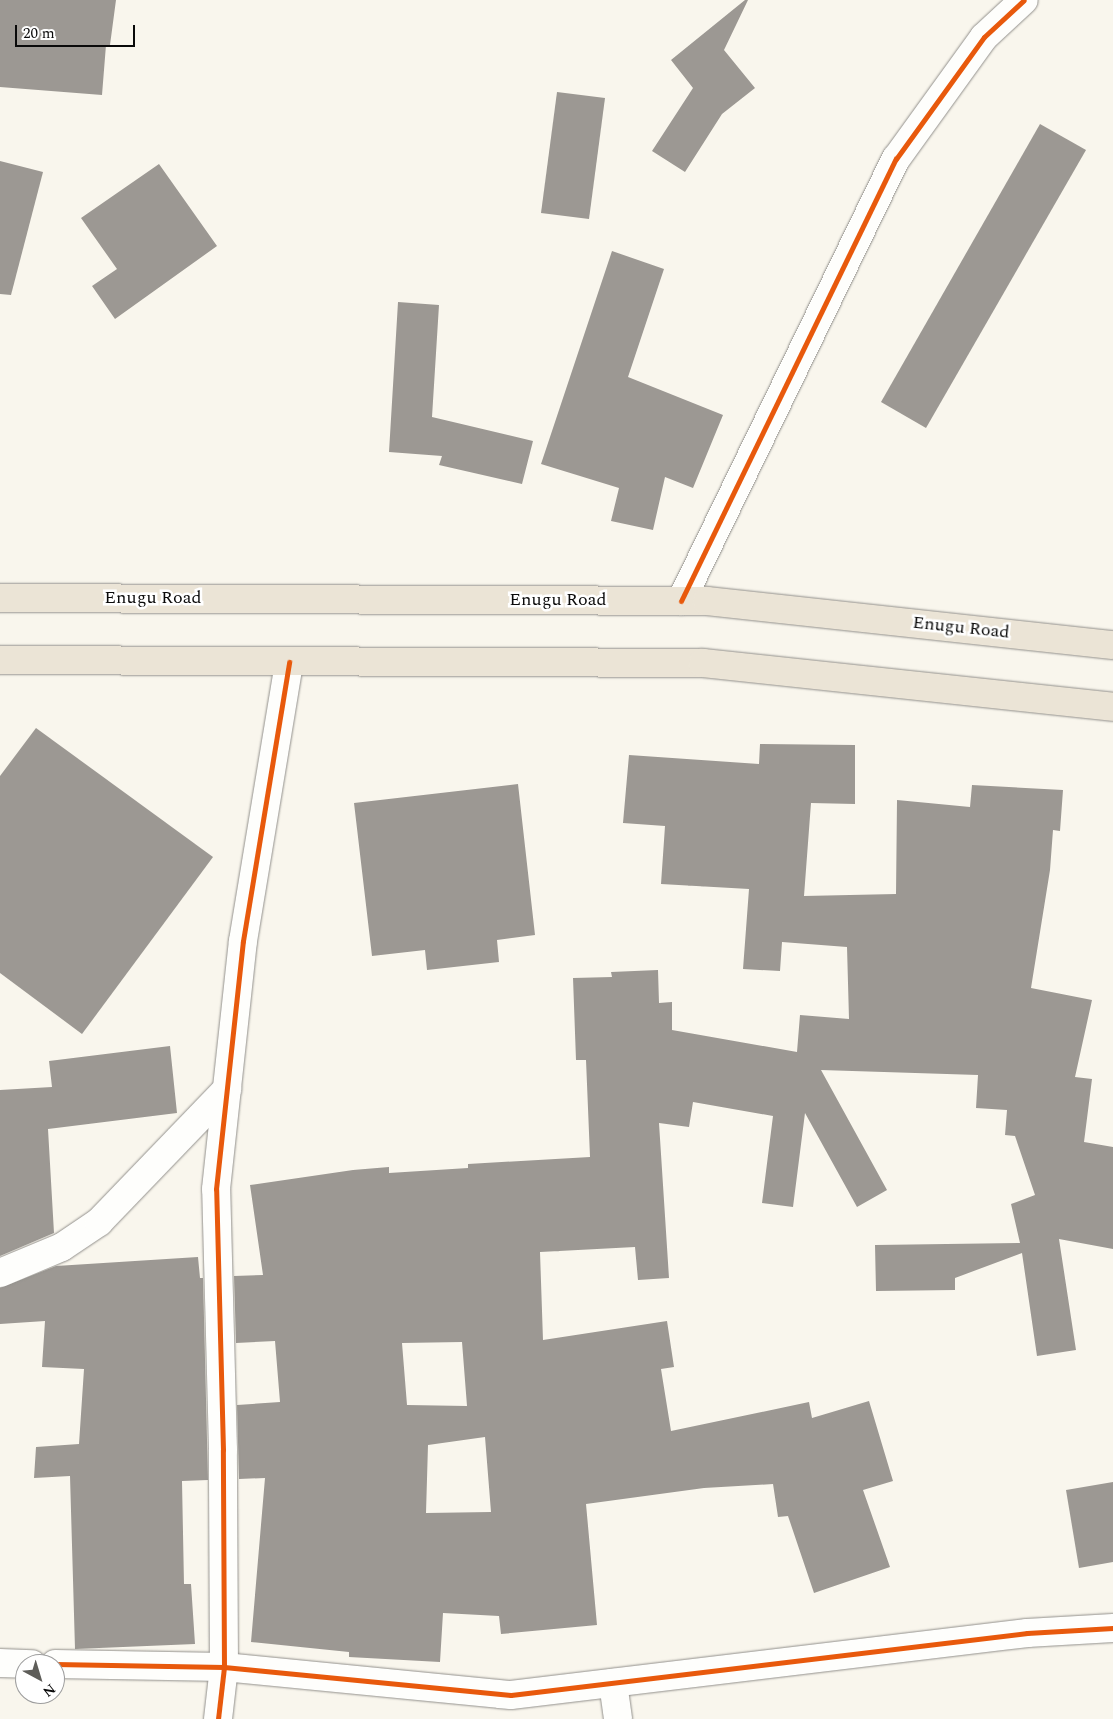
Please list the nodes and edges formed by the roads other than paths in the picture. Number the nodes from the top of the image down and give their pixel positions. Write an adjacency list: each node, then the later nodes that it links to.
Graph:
1 (1024, 0): 3 (street)
2 (0, 598): 3 (main road, Enugu Road)
3 (681, 601): 4 (main road, Enugu Road)
4 (1113, 644)
5 (0, 660): 6 (main road)
6 (289, 662): 7 (main road); 8 (street)
7 (1113, 707)
8 (226, 1089): 9 (street); 14 (street)
9 (0, 1273)
10 (1113, 1628): 15 (street)
11 (0, 1664): 12 (street)
12 (15, 1664)
13 (65, 1664): 14 (street)
14 (224, 1667): 15 (street); 16 (street)
15 (613, 1682): 17 (street)
16 (218, 1719)
17 (618, 1719)

